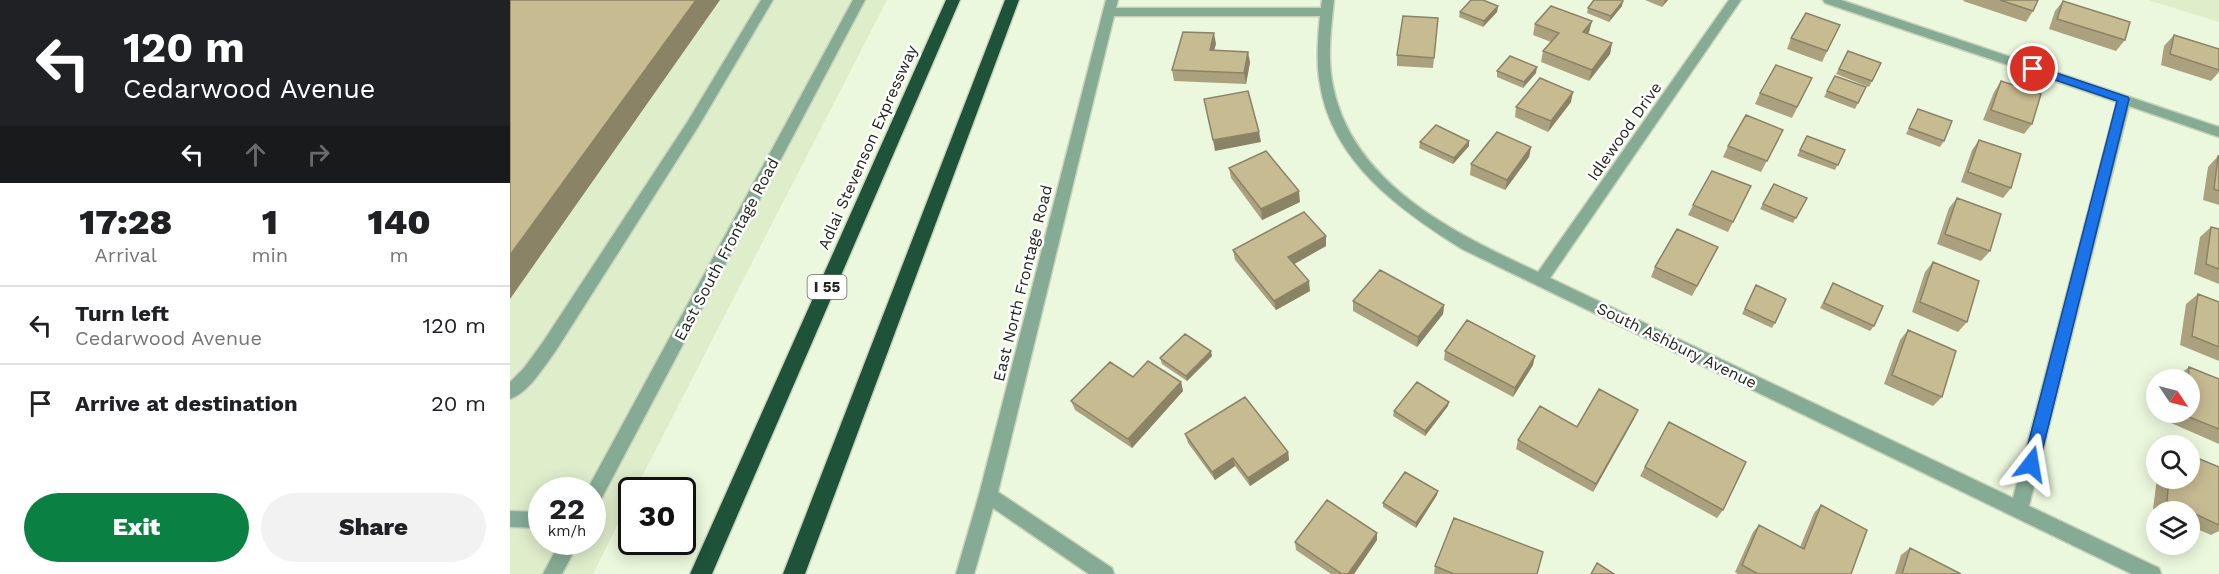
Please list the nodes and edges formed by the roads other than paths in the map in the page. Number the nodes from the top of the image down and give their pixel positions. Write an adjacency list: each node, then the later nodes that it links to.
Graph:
1 (767, 0): 12 (street)
2 (859, 0): 13 (street, East South Frontage Road)
3 (953, 0): 20 (highway, Adlai Stevenson Expressway / I 55)
4 (1012, 0): 21 (highway)
5 (1735, 0): 11 (street, Idlewood Drive)
6 (1829, 0): 9 (street)
7 (1110, 6): 8 (street); 14 (street, East North Frontage Road)
8 (1327, 6): 11 (street, South Ashbury Avenue)
9 (2124, 99): 10 (street); 15 (street)
10 (2219, 132)
11 (1541, 280): 15 (street, South Ashbury Avenue)
12 (510, 392)
13 (604, 477)
14 (988, 495): 22 (street, East North Frontage Road); 23 (street)
15 (2019, 510): 24 (street, South Ashbury Avenue)
16 (510, 519): 17 (street)
17 (528, 520)
18 (563, 555): 19 (street)
19 (552, 574)
20 (701, 574)
21 (794, 574)
22 (965, 574)
23 (1105, 574)
24 (2152, 574)

